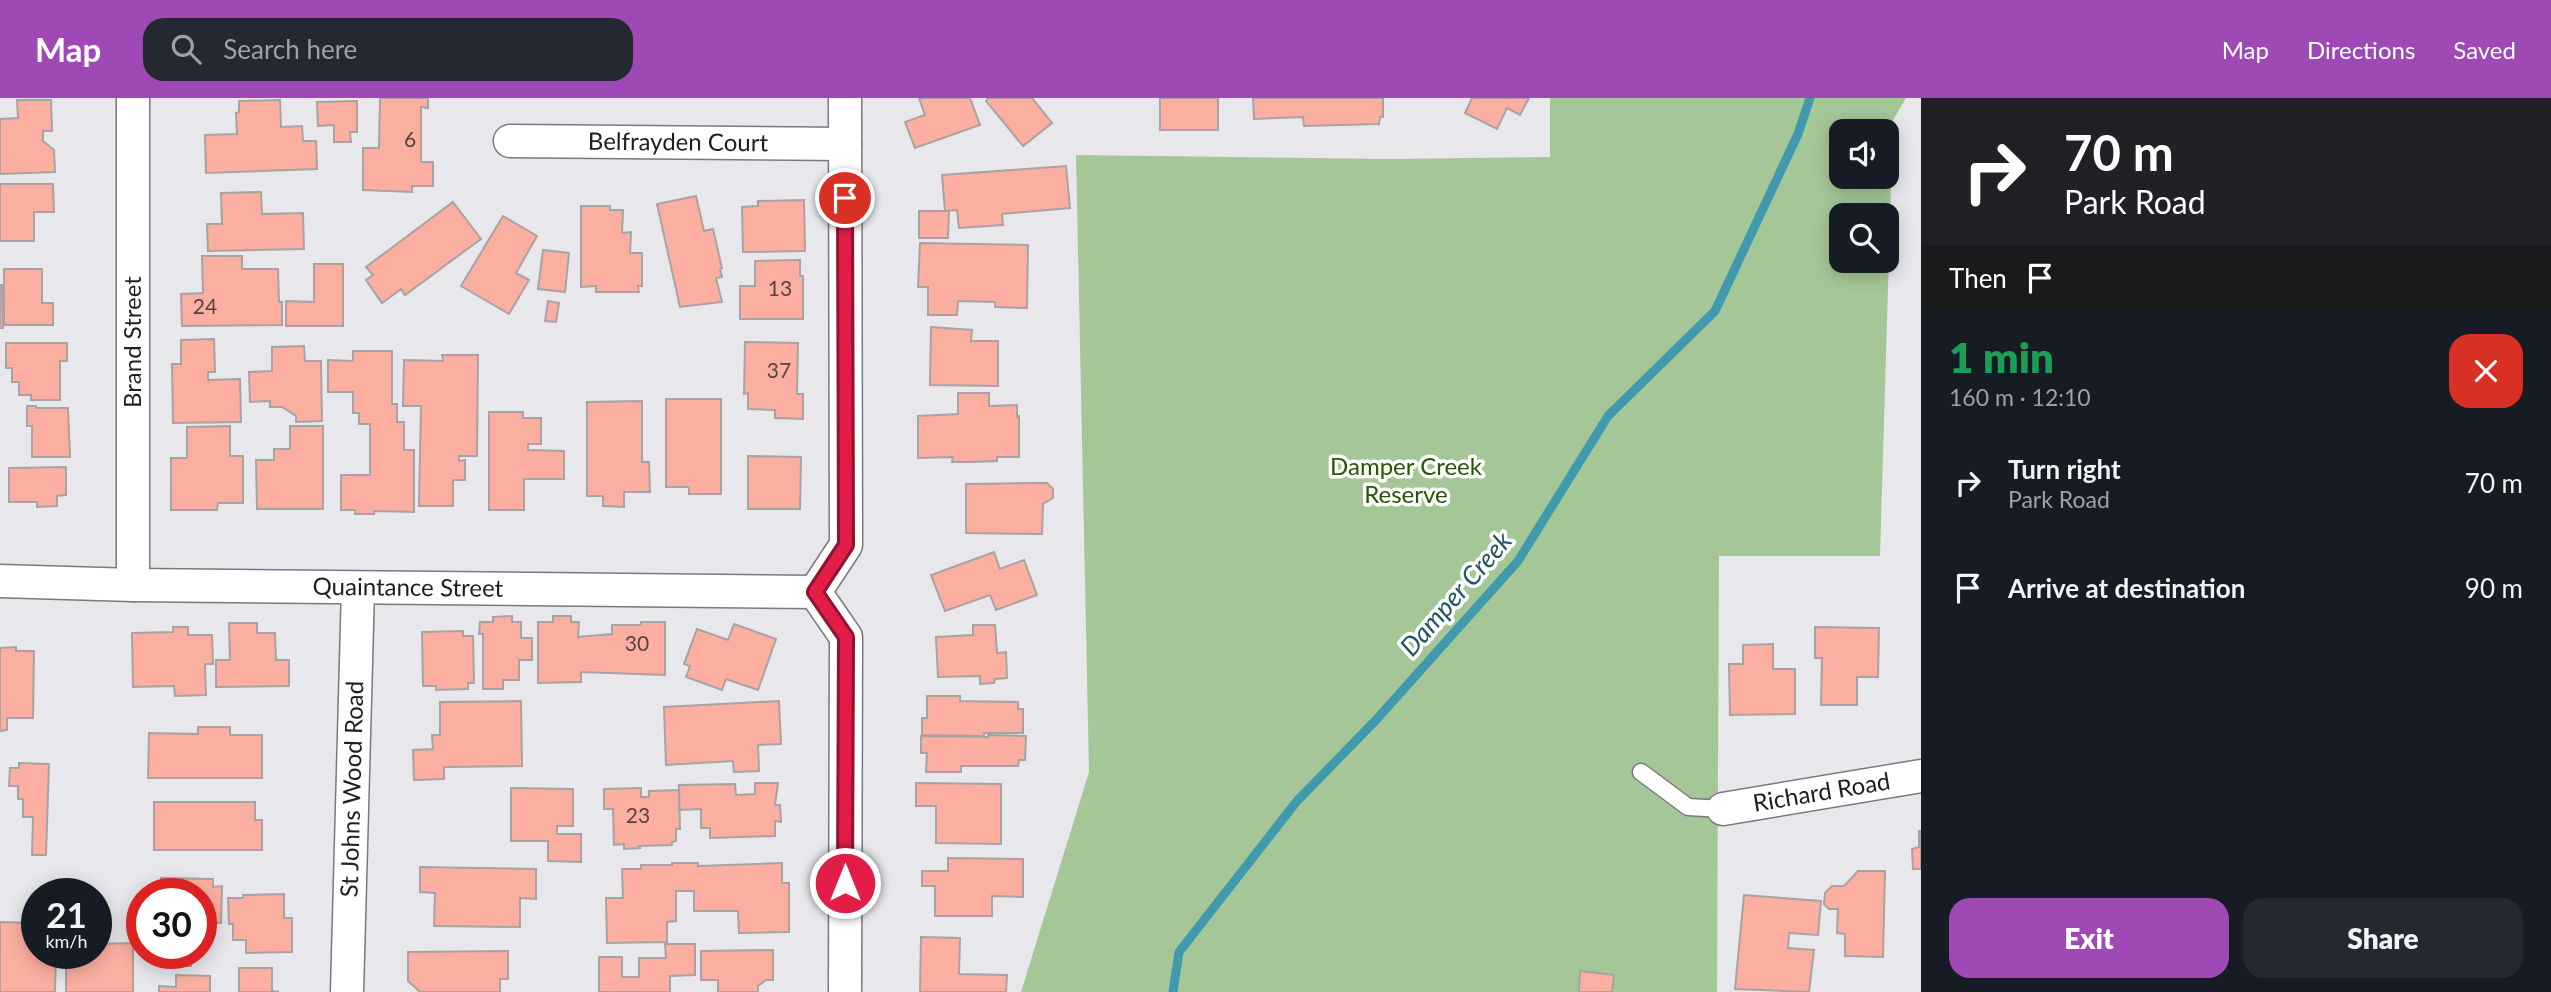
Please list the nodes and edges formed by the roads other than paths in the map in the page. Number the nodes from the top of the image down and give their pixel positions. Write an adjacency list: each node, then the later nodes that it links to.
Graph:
1 (133, 98): 6 (street, Brand Street)
2 (845, 98): 4 (street)
3 (510, 141): 4 (street, Belfrayden Court)
4 (845, 144): 8 (street)
5 (0, 581): 6 (street, Quaintance Street)
6 (133, 585): 7 (street, Quaintance Street)
7 (358, 587): 8 (street, Quaintance Street); 12 (street, St Johns Wood Road)
8 (815, 592): 13 (street)
9 (1641, 772): 11 (lane)
10 (1921, 776): 11 (street, Richard Road)
11 (1723, 809)
12 (347, 992)
13 (845, 992)

